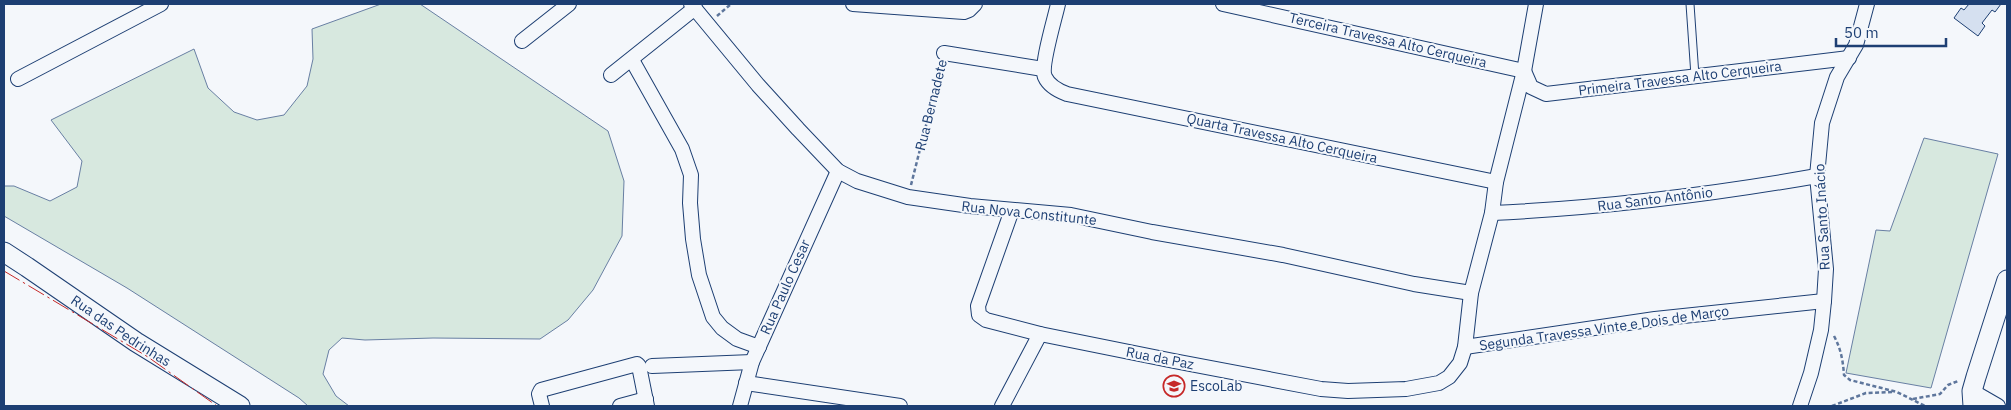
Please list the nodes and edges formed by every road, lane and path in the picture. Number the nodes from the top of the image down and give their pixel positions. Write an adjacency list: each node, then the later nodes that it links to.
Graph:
1 (161, 4): 19 (street)
2 (569, 4): 11 (street)
3 (853, 4): 4 (street)
4 (976, 4)
5 (1058, 4): 15 (street)
6 (1223, 4): 16 (street, Terceira Travessa Alto Cerqueira)
7 (1536, 4): 16 (street, Segunda Travessa Vinte e Dois de Março)
8 (1690, 4): 18 (lane)
9 (1867, 4): 13 (street, Rua Santo Inácio)
10 (693, 6): 14 (street); 20 (street, Rua Nova Constitunte)
11 (522, 41)
12 (944, 53): 15 (street, Rua Bernadete); 23 (path, Rua Bernadete)
13 (1848, 58): 18 (street, Primeira Travessa Alto Cerqueira); 21 (street, Rua Santo Inácio)
14 (632, 60): 17 (street); 32 (street)
15 (1043, 69): 22 (street, Quarta Travessa Alto Cerqueira)
16 (1524, 70): 18 (street, Primeira Travessa Alto Cerqueira); 22 (street, Segunda Travessa Vinte e Dois de Março)
17 (611, 75)
18 (1695, 76)
19 (18, 80)
20 (838, 171): 23 (street, Rua Nova Constitunte); 32 (street, Rua Paulo Cesar)
21 (1817, 176): 25 (street, Rua Santo Antônio); 29 (street, Rua Santo Inácio)
22 (1496, 182): 25 (street, Segunda Travessa Vinte e Dois de Março)
23 (908, 197): 24 (street, Rua Nova Constitunte)
24 (1012, 210): 28 (street, Rua Nova Constitunte); 31 (street, Rua da Paz)
25 (1492, 213): 28 (street, Segunda Travessa Vinte e Dois de Março)
26 (4, 252): 41 (main road, Rua das Pedrinhas)
27 (2007, 280): 37 (main road)
28 (1471, 293): 33 (street, Segunda Travessa Vinte e Dois de Março)
29 (1824, 301): 30 (street, Rua Santo Inácio); 33 (street, Segunda Travessa Vinte e Dois de Março)
30 (1820, 330): 38 (path); 47 (street, Rua Santo Inácio)
31 (1040, 334): 33 (street, Rua da Paz); 46 (street)
32 (759, 347): 34 (street, Rua Paulo Cesar)
33 (1465, 347)
34 (752, 362): 35 (street); 36 (street, Rua Paulo Cesar)
35 (646, 366): 40 (street); 42 (street)
36 (746, 383): 44 (street, Rua Paulo Cesar); 45 (street)
37 (1974, 391): 39 (path); 50 (street)
38 (1897, 392): 39 (path); 48 (path)
39 (1911, 400): 49 (path)
40 (647, 402): 43 (street)
41 (240, 406)
42 (542, 406)
43 (620, 406)
44 (740, 406)
45 (900, 406)
46 (1002, 406)
47 (1800, 406)
48 (1832, 406)
49 (1924, 406)
50 (1998, 406)

